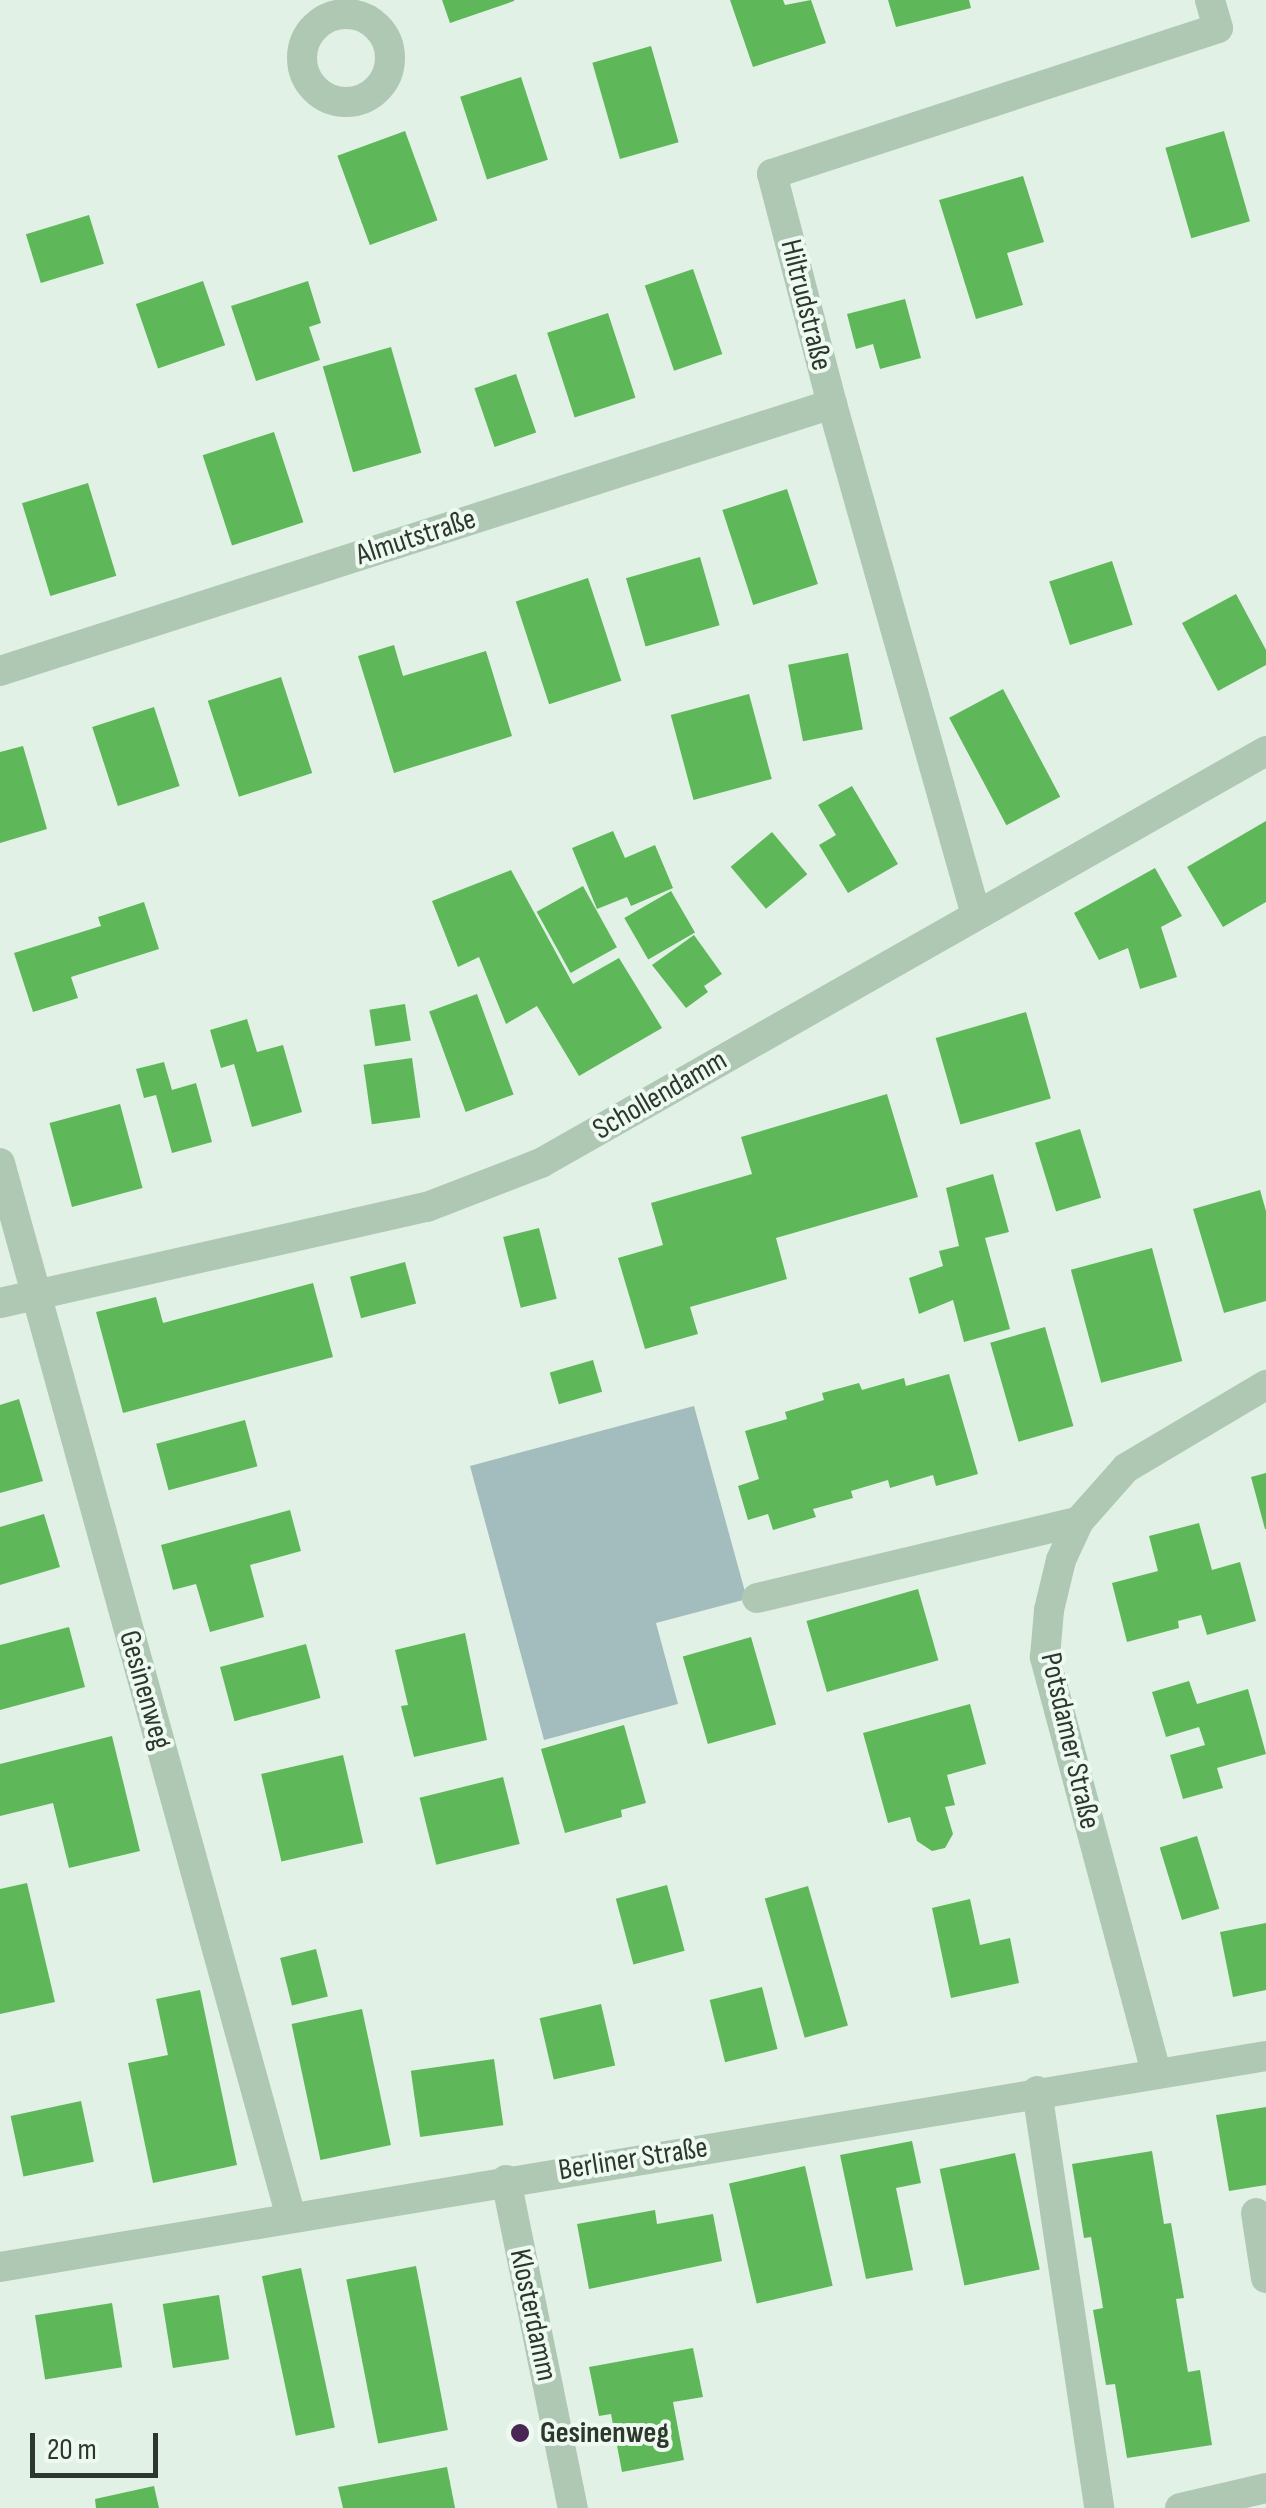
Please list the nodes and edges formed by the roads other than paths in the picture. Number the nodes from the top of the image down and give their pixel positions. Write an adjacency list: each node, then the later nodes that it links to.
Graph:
1 (1210, 0): 2 (street, Hiltrudstraße)
2 (832, 404): 3 (street, Almutstraße); 5 (street, Hiltrudstraße)
3 (0, 671)
4 (1266, 751): 5 (street, Schollendamm)
5 (976, 915): 7 (street, Schollendamm)
6 (0, 1163): 7 (street, Gesinenweg)
7 (36, 1295): 8 (street, Schollendamm); 17 (street, Gesinenweg)
8 (0, 1304)
9 (1266, 1385): 10 (street, Potsdamer Straße)
10 (1078, 1521): 11 (street); 13 (street, Potsdamer Straße)
11 (757, 1598)
12 (1266, 2056): 13 (street, Berliner Straße)
13 (1156, 2072): 14 (street, Berliner Straße)
14 (1036, 2092): 15 (street, Berliner Straße); 22 (street)
15 (506, 2180): 17 (street, Berliner Straße); 21 (street, Klosterdamm)
16 (1256, 2213): 19 (street)
17 (291, 2216): 18 (street, Berliner Straße)
18 (0, 2268)
19 (1266, 2278)
20 (1266, 2488): 23 (street)
21 (573, 2508)
22 (1100, 2508)
23 (1180, 2508)

